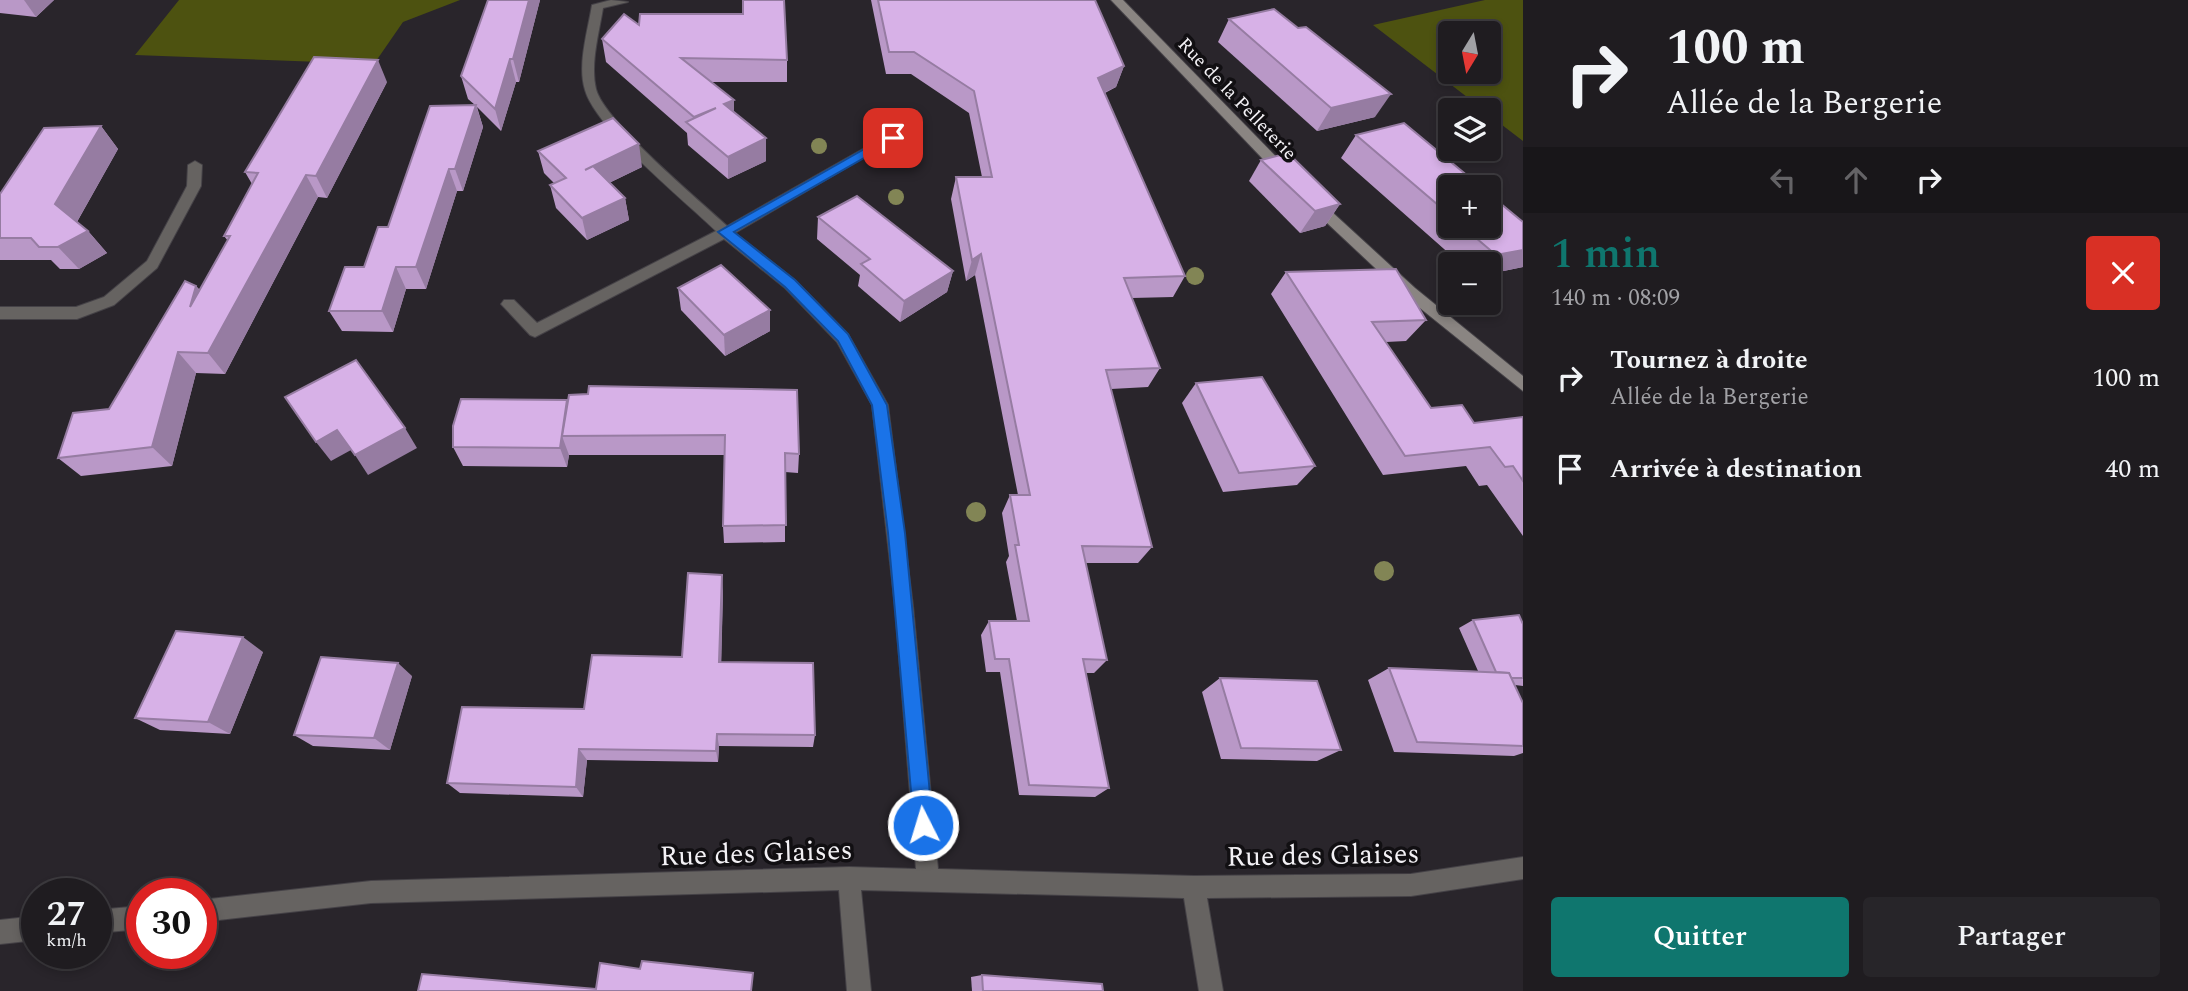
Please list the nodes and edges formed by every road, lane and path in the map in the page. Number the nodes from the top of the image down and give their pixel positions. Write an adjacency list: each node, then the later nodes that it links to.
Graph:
1 (1117, 0): 8 (main road, Rue de la Pelleterie)
2 (622, 2): 5 (street)
3 (873, 124): 5 (street)
4 (195, 164): 7 (street)
5 (724, 232): 6 (street); 11 (street)
6 (509, 304)
7 (0, 313)
8 (1523, 386)
9 (1523, 868): 12 (street, Rue des Glaises)
10 (849, 878): 11 (street, Rue des Glaises); 13 (street, Rue des Glaises); 16 (street)
11 (928, 879): 12 (street, Rue des Glaises)
12 (1194, 887): 17 (street)
13 (217, 909)
14 (21, 930): 15 (street)
15 (0, 932)
16 (859, 991)
17 (1211, 991)

